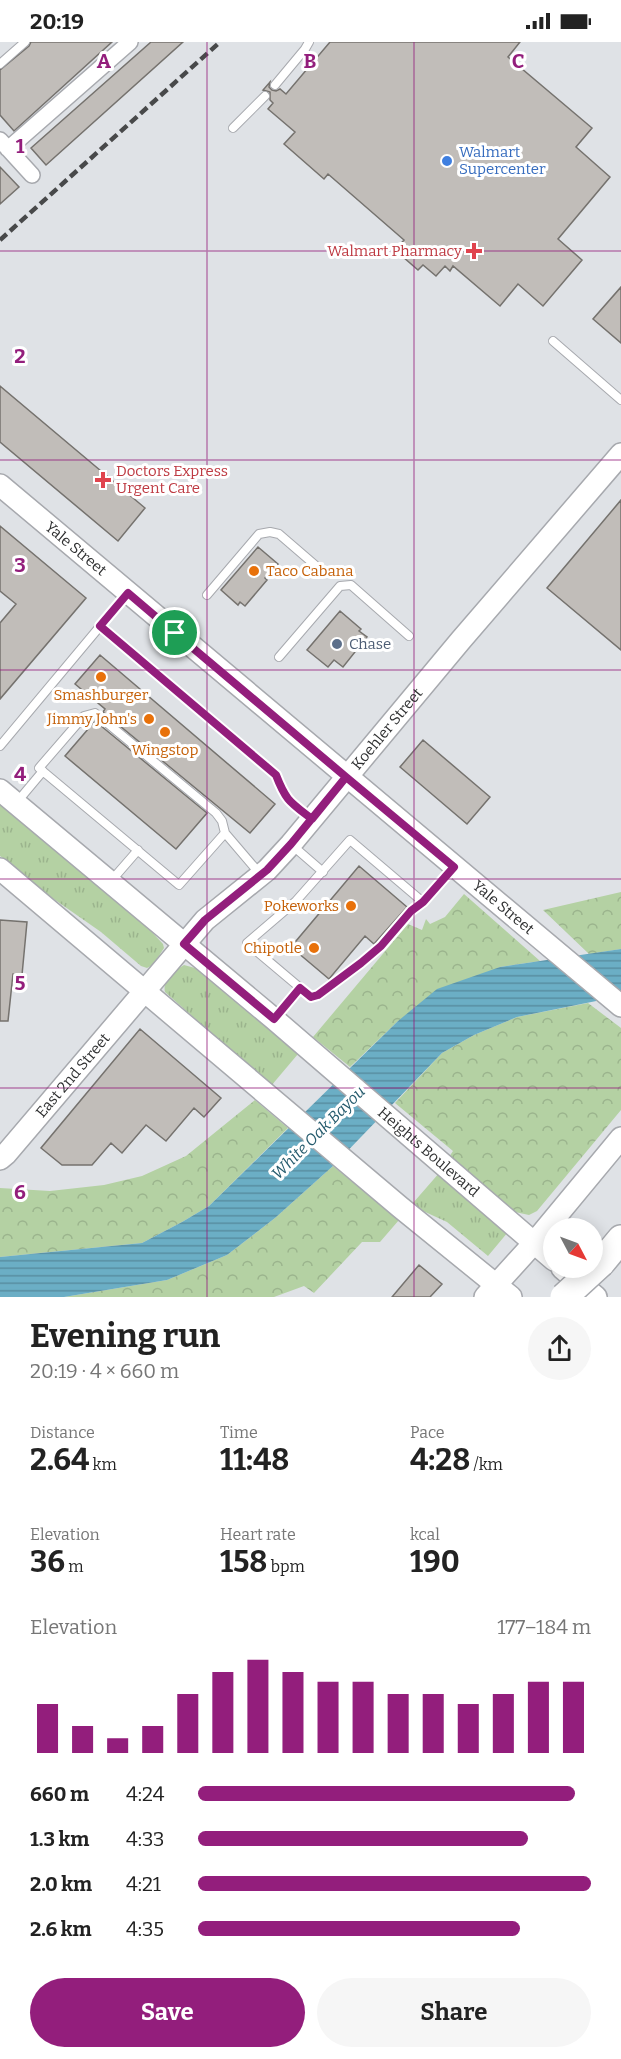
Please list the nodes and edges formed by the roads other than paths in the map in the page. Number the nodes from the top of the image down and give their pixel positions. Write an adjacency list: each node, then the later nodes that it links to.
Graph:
1 (24, 42): 4 (lane)
2 (130, 42): 8 (street)
3 (309, 42): 5 (lane)
4 (0, 64)
5 (275, 85)
6 (265, 96): 7 (lane)
7 (233, 128)
8 (4, 145): 9 (street)
9 (32, 176)
10 (553, 341): 11 (lane)
11 (621, 400)
12 (621, 454): 22 (main road, Koehler Street)
13 (0, 485): 15 (main road, Yale Street)
14 (315, 565): 16 (lane)
15 (128, 593): 17 (lane); 22 (main road, Yale Street)
16 (207, 595)
17 (100, 626): 20 (lane); 24 (lane)
18 (409, 636): 19 (lane)
19 (279, 657)
20 (0, 746)
21 (43, 771): 23 (lane); 25 (lane); 27 (lane)
22 (346, 777): 24 (main road, Koehler Street); 28 (main road, Yale Street)
23 (8, 797): 32 (main road, Heights Boulevard)
24 (312, 819): 26 (main road, Koehler Street)
25 (225, 833): 27 (lane); 31 (lane)
26 (291, 844): 30 (lane); 31 (main road, Koehler Street)
27 (138, 850): 32 (lane)
28 (454, 867): 33 (lane); 37 (main road, Yale Street)
29 (0, 869): 36 (main road)
30 (323, 872): 33 (lane); 35 (lane)
31 (261, 875): 34 (main road, Koehler Street)
32 (110, 882): 34 (main road, Heights Boulevard)
33 (423, 902): 35 (lane)
34 (184, 944): 36 (main road, Koehler Street); 38 (main road, Heights Boulevard)
35 (300, 988): 38 (lane)
36 (143, 990): 40 (main road, East 2nd Street); 48 (main road)
37 (621, 1006)
38 (274, 1019): 42 (main road, Heights Boulevard)
39 (621, 1138): 42 (main road)
40 (0, 1159)
41 (621, 1239): 44 (highway)
42 (534, 1243): 43 (main road, Heights Boulevard); 48 (main road)
43 (543, 1251)
44 (603, 1261)
45 (574, 1278): 51 (main road)
46 (585, 1278): 49 (highway, bridge)
47 (589, 1278): 50 (highway, bridge)
48 (497, 1293)
49 (564, 1297)
50 (573, 1297)
51 (596, 1297)

